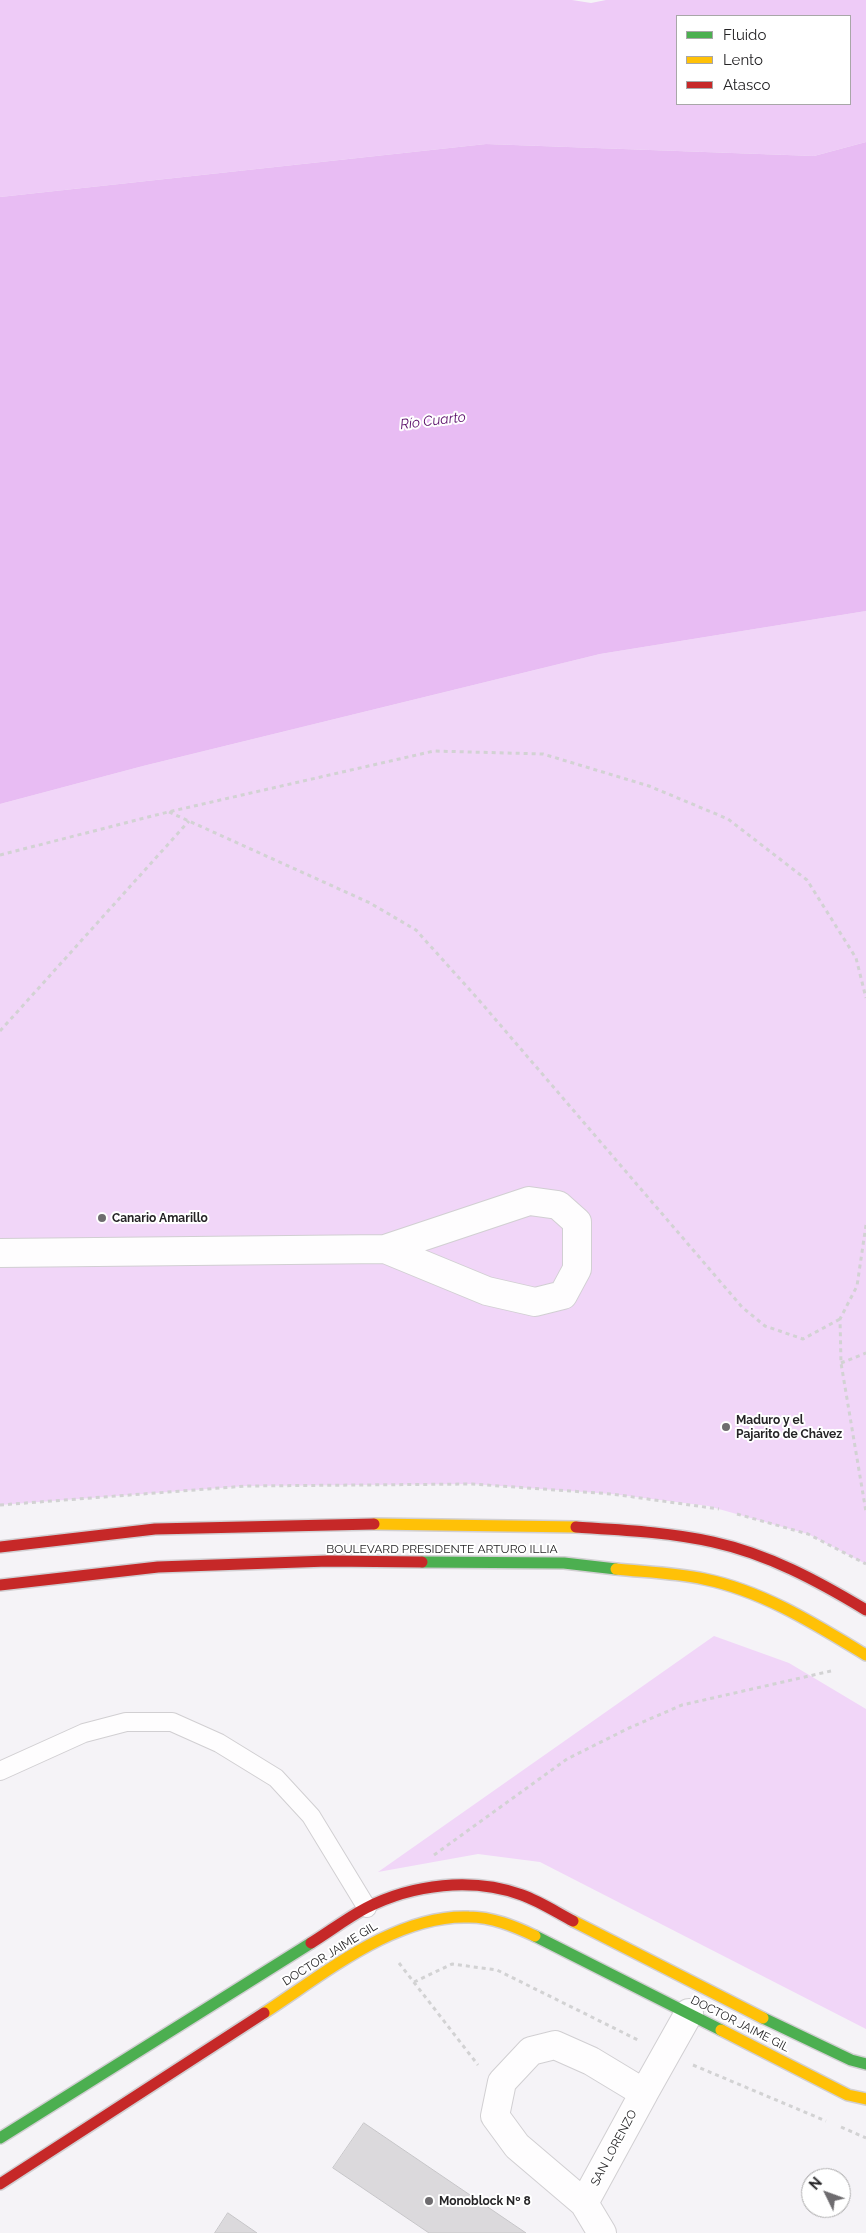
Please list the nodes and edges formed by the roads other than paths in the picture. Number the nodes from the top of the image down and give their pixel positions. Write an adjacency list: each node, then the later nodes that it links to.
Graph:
1 (385, 1249): 1 (street); 2 (street)
2 (0, 1253)
3 (0, 1547): 5 (main road, BOULEVARD PRESIDENTE ARTURO ILLIA)
4 (0, 1585): 6 (main road, BOULEVARD PRESIDENTE ARTURO ILLIA)
5 (866, 1610)
6 (866, 1655)
7 (0, 1771): 8 (lane)
8 (367, 1908): 10 (main road, DOCTOR JAIME GIL); 13 (main road, DOCTOR JAIME GIL)
9 (689, 2013): 11 (street, SAN LORENZO); 12 (main road, DOCTOR JAIME GIL); 14 (main road, DOCTOR JAIME GIL)
10 (866, 2064)
11 (644, 2093): 15 (street, SAN LORENZO); 15 (street, SAN LORENZO)
12 (866, 2099)
13 (0, 2138)
14 (0, 2184)
15 (584, 2203): 16 (street, SAN LORENZO)
16 (602, 2233)

